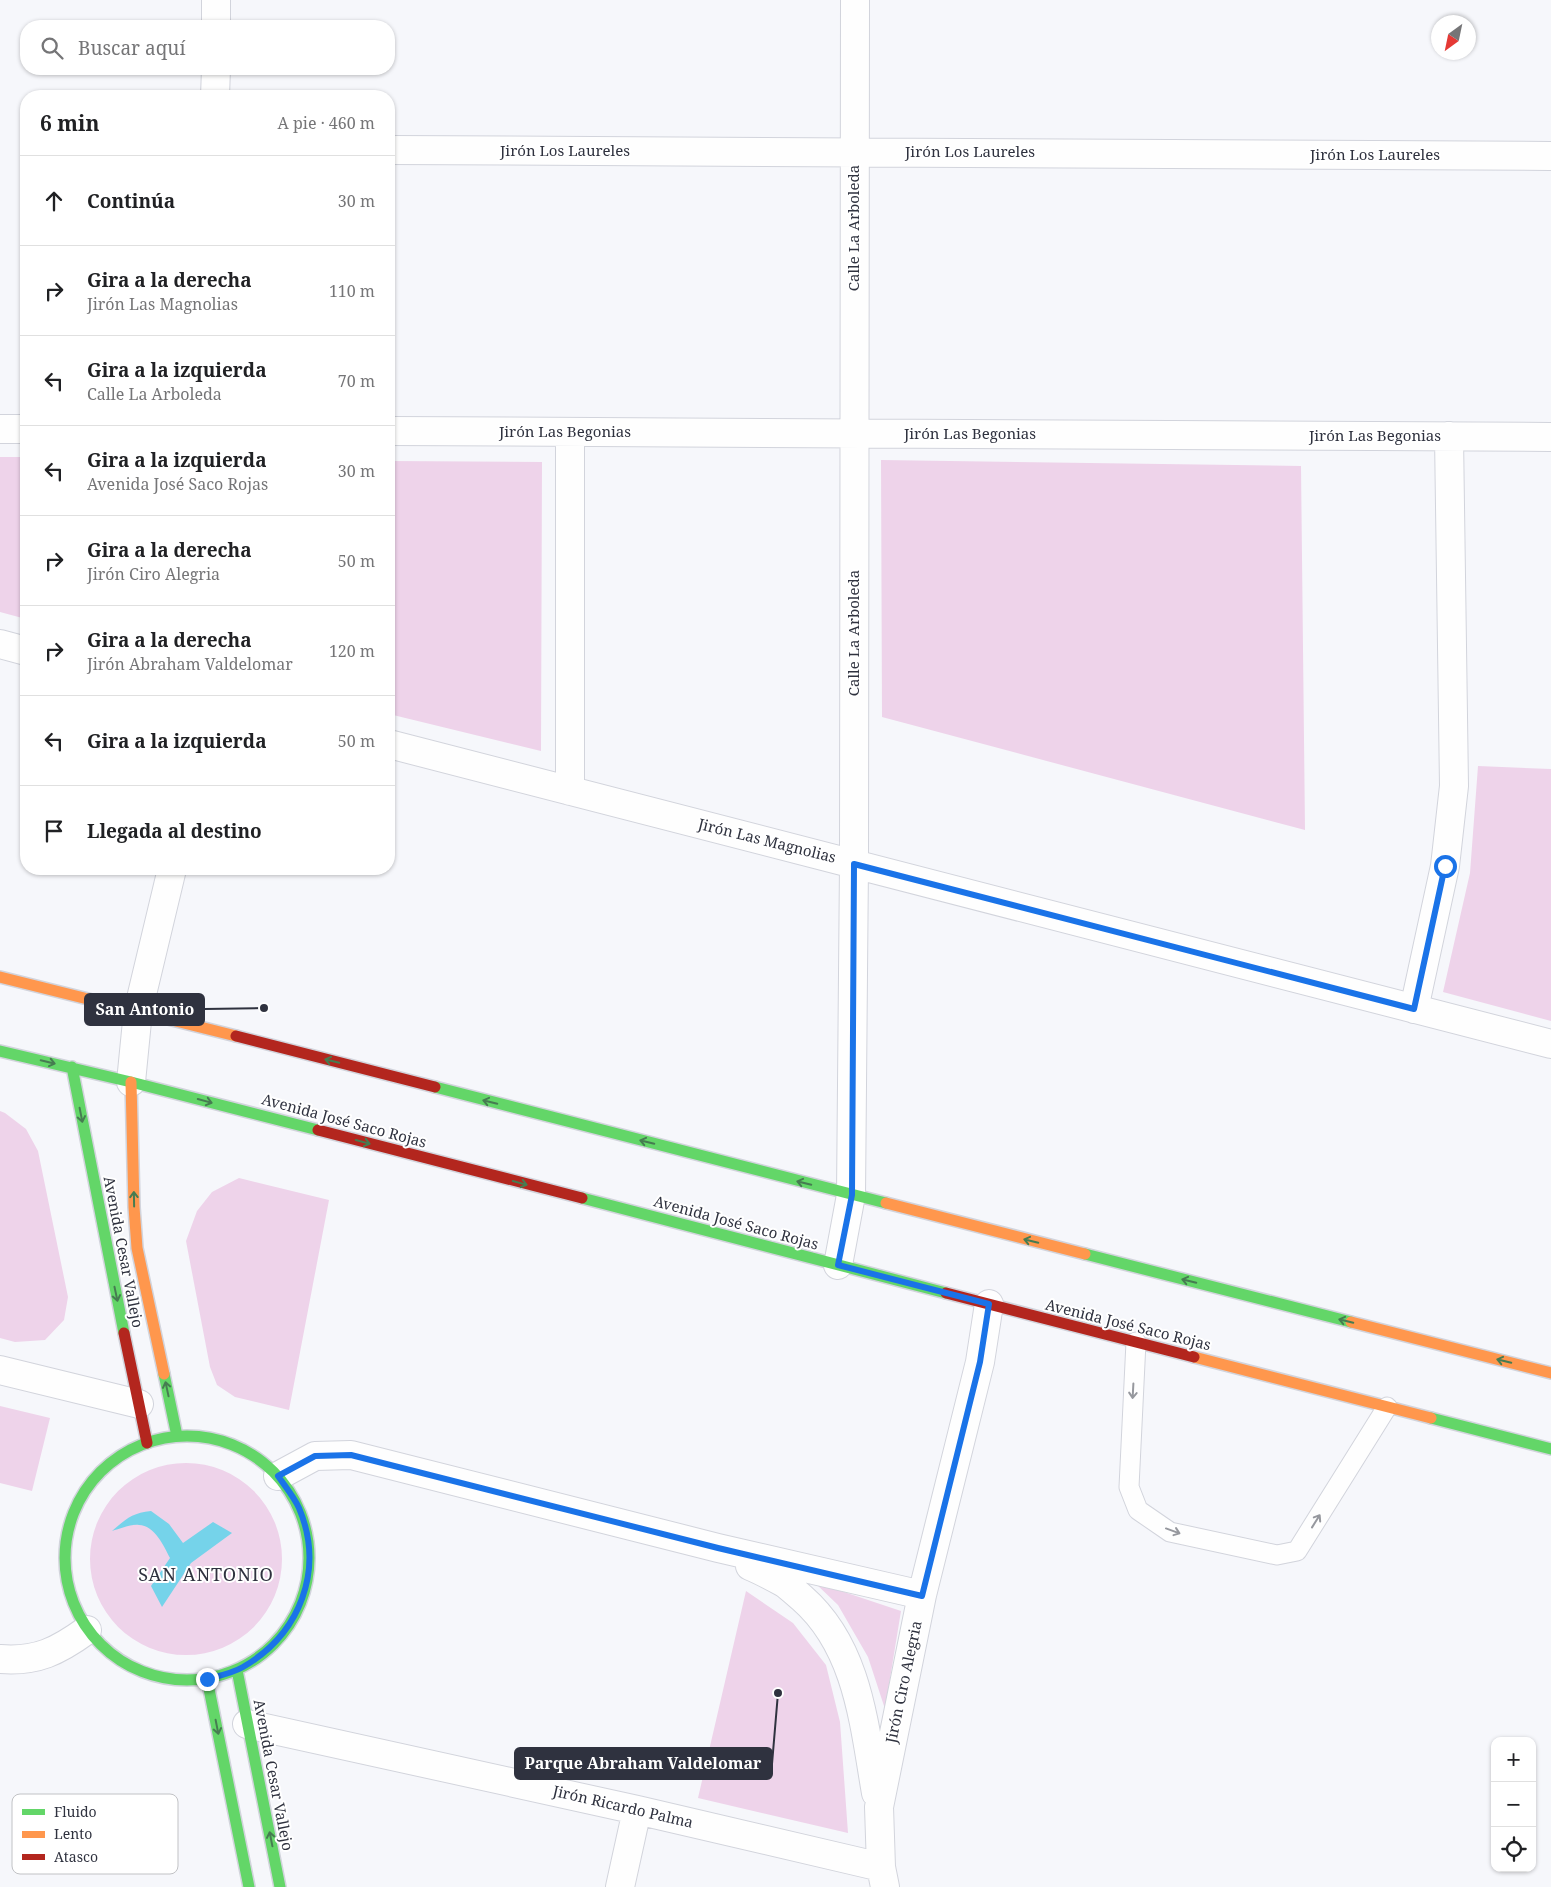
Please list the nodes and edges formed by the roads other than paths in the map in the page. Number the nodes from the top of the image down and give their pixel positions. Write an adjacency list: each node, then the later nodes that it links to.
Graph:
1 (216, 0): 3 (street)
2 (855, 0): 7 (street, Calle La Arboleda)
3 (216, 20)
4 (216, 75): 5 (street)
5 (215, 90)
6 (395, 150): 7 (street, Jirón Los Laureles)
7 (854, 152): 8 (street, Jirón Los Laureles); 13 (street, Calle La Arboleda)
8 (1551, 156)
9 (0, 429): 10 (street)
10 (20, 429)
11 (395, 431): 12 (street, Jirón Las Begonias)
12 (570, 432): 13 (street, Jirón Las Begonias); 19 (street)
13 (854, 433): 14 (street, Jirón Las Begonias); 20 (street, Calle La Arboleda)
14 (1449, 436): 15 (street, Jirón Las Begonias); 23 (street)
15 (1551, 437)
16 (0, 644): 17 (street)
17 (20, 649)
18 (395, 746): 19 (street, Jirón Las Magnolias)
19 (570, 791): 20 (street, Jirón Las Magnolias)
20 (854, 864): 23 (street, Jirón Las Magnolias); 29 (street, Calle La Arboleda)
21 (171, 875): 24 (street)
22 (0, 977): 24 (main road)
23 (1414, 1009): 25 (street, Jirón Las Magnolias)
24 (138, 1011): 28 (street); 29 (main road, one-way to 24)
25 (1551, 1044)
26 (0, 1051): 27 (main road, Avenida José Saco Rojas, one-way to 27)
27 (72, 1067): 28 (main road, Avenida José Saco Rojas); 35 (main road, Avenida Cesar Vallejo, one-way to 35)
28 (131, 1082): 30 (main road, Avenida José Saco Rojas, one-way to 30); 37 (main road, Avenida Cesar Vallejo, one-way to 28)
29 (852, 1195): 30 (street, Calle La Arboleda); 34 (main road, one-way to 29)
30 (838, 1265): 31 (main road, Avenida José Saco Rojas)
31 (989, 1304): 32 (main road, Avenida José Saco Rojas); 42 (street, Jirón Ciro Alegria)
32 (1136, 1342): 36 (main road, Avenida José Saco Rojas); 36 (lane, one-way to 36)
33 (0, 1370): 35 (street)
34 (1551, 1373)
35 (139, 1404): 38 (main road, Avenida Cesar Vallejo)
36 (1387, 1407): 39 (main road, Avenida José Saco Rojas)
37 (177, 1436): 38 (main road); 40 (main road)
38 (147, 1443): 43 (main road)
39 (1551, 1449)
40 (278, 1476): 41 (street); 45 (main road)
41 (718, 1548): 42 (street); 48 (street)
42 (922, 1596): 48 (street, Jirón Ciro Alegria)
43 (87, 1630): 44 (street); 46 (main road)
44 (0, 1659)
45 (237, 1670): 46 (main road); 47 (main road, Avenida Cesar Vallejo)
46 (207, 1679): 51 (main road, one-way to 51)
47 (247, 1724): 49 (street, Jirón Ricardo Palma); 52 (main road, Avenida Cesar Vallejo, one-way to 47)
48 (879, 1807): 50 (street, Jirón Ciro Alegria)
49 (637, 1810): 50 (street, Jirón Ricardo Palma); 53 (street)
50 (883, 1877)
51 (249, 1887)
52 (280, 1887)
53 (620, 1887)

